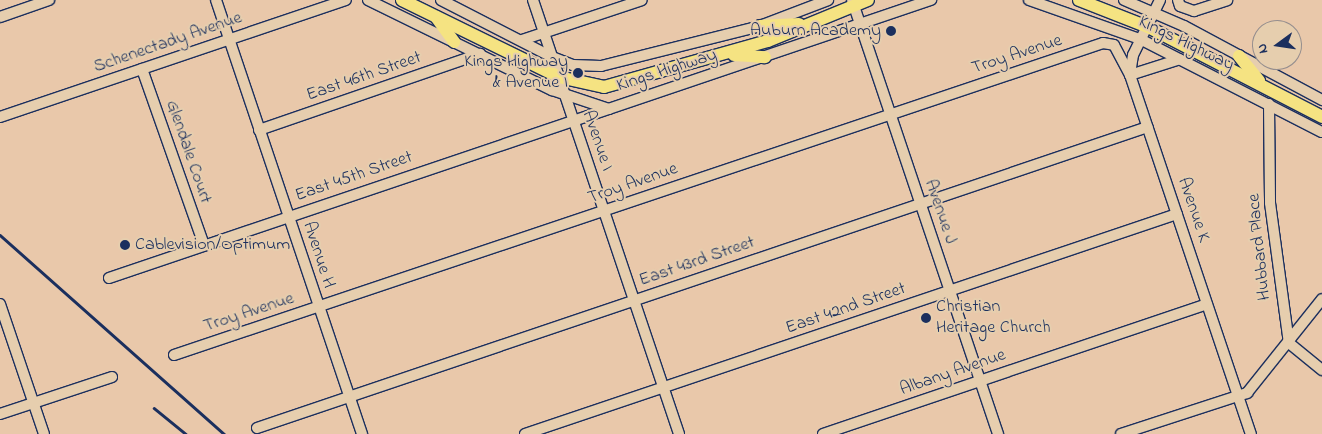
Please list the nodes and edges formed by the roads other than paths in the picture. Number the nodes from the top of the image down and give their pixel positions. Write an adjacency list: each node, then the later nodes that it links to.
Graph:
1 (50, 0): 21 (street)
2 (216, 0): 29 (street, Avenue H)
3 (346, 0): 29 (street, Schenectady Avenue)
4 (368, 0): 31 (street, Kings Highway)
5 (402, 0): 20 (main road, Kings Highway)
6 (441, 0): 30 (street, Kings Highway)
7 (533, 0): 27 (street, Avenue I)
8 (642, 0): 27 (street)
9 (828, 0): 24 (street, Kings Highway)
10 (868, 0): 18 (main road, Kings Highway)
11 (931, 0): 23 (street, Kings Highway)
12 (1029, 0): 25 (street, Kings Highway)
13 (1079, 0): 26 (main road, Kings Highway)
14 (1124, 0): 19 (street, Kings Highway)
15 (1160, 0): 19 (street)
16 (1178, 0): 17 (street)
17 (1227, 0)
18 (853, 3): 22 (main road, Kings Highway); 23 (street, Avenue J)
19 (1156, 13): 26 (street); 35 (street, Kings Highway)
20 (434, 15): 31 (main road); 41 (main road, Kings Highway)
21 (0, 16)
22 (809, 24): 24 (main road); 34 (main road, Kings Highway)
23 (860, 25): 36 (street, Kings Highway); 48 (street, Avenue J)
24 (760, 26): 37 (street, Kings Highway)
25 (1109, 27): 28 (street, Kings Highway); 32 (street)
26 (1148, 27): 28 (street); 42 (main road, Kings Highway)
27 (544, 33): 30 (street); 37 (street, Avenue I)
28 (1140, 39): 38 (street, Kings Highway); 40 (street)
29 (229, 40): 39 (street, Schenectady Avenue); 54 (street, Avenue H)
30 (522, 40): 37 (street, Kings Highway)
31 (454, 42): 33 (street, Kings Highway)
32 (1103, 43): 40 (street, Avenue K); 48 (street, Troy Avenue)
33 (480, 54): 43 (street, Kings Highway); 54 (street, East 46th Street)
34 (724, 55): 36 (main road); 41 (main road, Kings Highway)
35 (1239, 56): 42 (main road); 44 (street, Kings Highway)
36 (765, 57): 47 (street, Kings Highway)
37 (552, 58): 41 (street, Avenue I)
38 (1180, 59): 40 (street); 45 (street, Kings Highway)
39 (142, 69): 49 (street, Schenectady Avenue); 60 (street, Glendale Court)
40 (1130, 75): 53 (street, Avenue K)
41 (559, 77): 43 (street, Avenue I)
42 (1262, 85): 46 (main road, Kings Highway)
43 (565, 95): 47 (street, Kings Highway); 51 (street, Avenue I)
44 (1322, 100)
45 (1269, 104): 55 (street, Kings Highway); 68 (street, Hubbard Place)
46 (1302, 107): 50 (main road, Kings Highway); 52 (main road)
47 (609, 109): 51 (street, East 45th Street)
48 (890, 114): 56 (street, Avenue J); 57 (street, Troy Avenue)
49 (0, 117)
50 (1322, 117)
51 (573, 121): 57 (street, Avenue I); 59 (street, East 45th Street)
52 (1322, 126)
53 (1148, 127): 56 (street, East 43rd Street); 58 (street, Avenue K)
54 (259, 130): 59 (street, Avenue H)
55 (1322, 132)
56 (921, 204): 62 (street, Avenue J); 64 (street, East 43rd Street)
57 (603, 211): 64 (street, Avenue I); 66 (street, Troy Avenue)
58 (1177, 214): 62 (street, East 42nd Street); 65 (street, Avenue K)
59 (289, 216): 60 (street, East 45th Street); 66 (street, Avenue H)
60 (204, 246): 61 (street, East 45th Street)
61 (109, 278)
62 (950, 291): 72 (street, Avenue J); 73 (street, East 42nd Street)
63 (1322, 299): 68 (street)
64 (634, 301): 73 (street, Avenue I); 75 (street, East 43rd Street)
65 (1207, 304): 72 (street, Albany Avenue); 74 (street, Avenue K)
66 (319, 307): 69 (street, Troy Avenue); 75 (street, Avenue H)
67 (1, 310): 76 (street)
68 (1289, 343): 70 (street); 74 (street)
69 (174, 355)
70 (1322, 370)
71 (112, 377): 76 (street)
72 (980, 381): 83 (street, Albany Avenue); 84 (street, Avenue J)
73 (663, 388): 81 (street, East 42nd Street); 82 (street, Avenue I)
74 (1238, 394): 85 (street); 86 (street, Avenue K)
75 (350, 397): 78 (street, East 43rd Street); 80 (street, Avenue H)
76 (33, 403): 77 (street); 79 (street)
77 (0, 414)
78 (257, 428)
79 (44, 434)
80 (362, 434)
81 (525, 434)
82 (679, 434)
83 (823, 434)
84 (998, 434)
85 (1121, 434)
86 (1251, 434)

